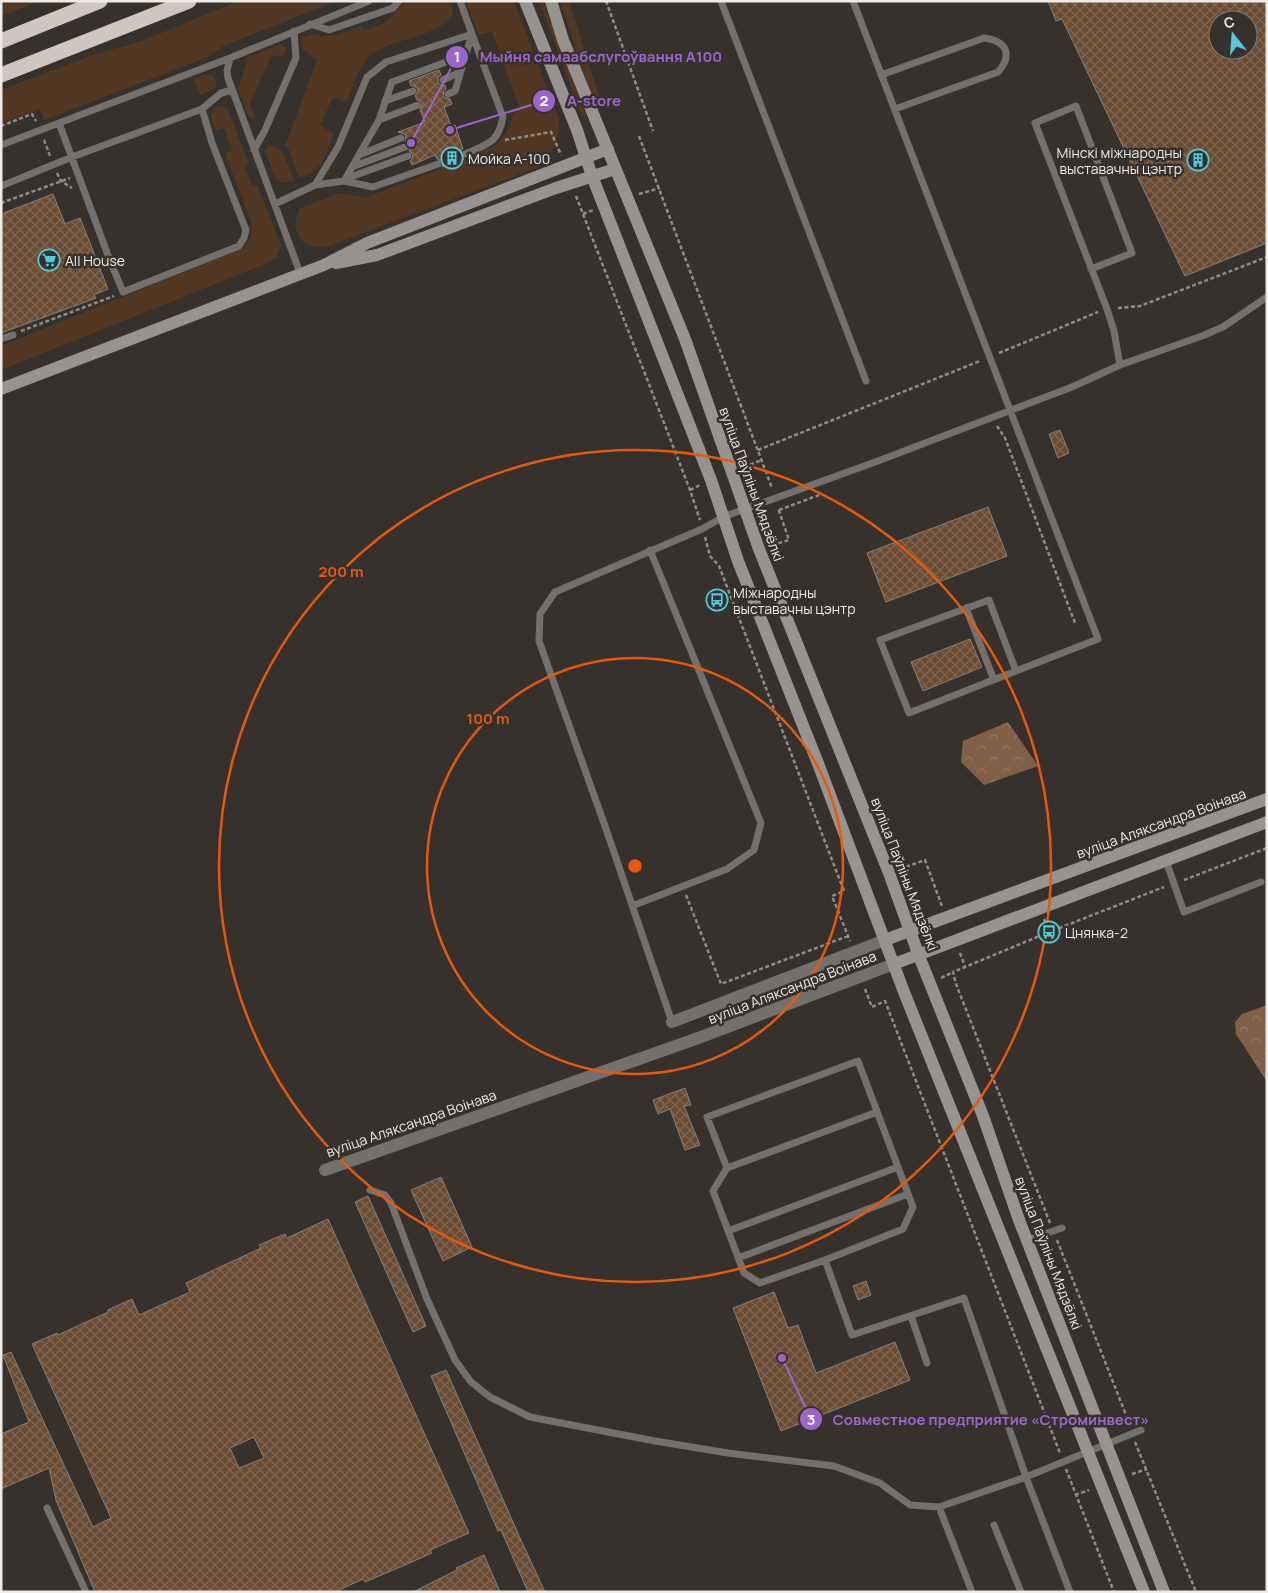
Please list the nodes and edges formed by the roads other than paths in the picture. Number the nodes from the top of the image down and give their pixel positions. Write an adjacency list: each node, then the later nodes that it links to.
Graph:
1 (100, 1): 13 (highway)
2 (189, 1): 18 (highway)
3 (369, 1): 10 (lane)
4 (399, 1): 10 (lane)
5 (460, 1): 12 (lane)
6 (525, 1): 38 (street)
7 (551, 1): 32 (street, вуліца Паўліны Мядзёлкі)
8 (721, 1): 54 (lane)
9 (853, 1): 17 (lane)
10 (310, 24): 11 (lane)
11 (294, 31): 15 (lane); 33 (lane)
12 (472, 34): 14 (lane); 34 (lane); 44 (lane)
13 (1, 41)
14 (465, 55): 16 (lane); 23 (lane)
15 (230, 58): 20 (lane); 28 (lane)
16 (460, 72): 19 (lane); 22 (lane)
17 (881, 74): 26 (lane); 26 (lane)
18 (1, 75)
19 (443, 80)
20 (232, 90): 25 (lane); 33 (lane)
21 (413, 91): 23 (lane)
22 (448, 94)
23 (385, 101): 27 (lane)
24 (418, 105): 27 (lane)
25 (202, 109): 37 (lane); 37 (lane)
26 (894, 109): 56 (lane)
27 (379, 120): 35 (lane)
28 (59, 123): 30 (lane); 37 (lane)
29 (401, 138): 35 (lane)
30 (1, 145)
31 (404, 148): 40 (lane)
32 (608, 149): 38 (street); 41 (street, вуліца Паўліны Мядзёлкі)
33 (254, 150): 46 (lane)
34 (465, 154)
35 (359, 155): 40 (lane)
36 (408, 156): 43 (lane)
37 (72, 157): 45 (lane)
38 (586, 157): 42 (street); 47 (street)
39 (438, 164): 43 (lane)
40 (352, 167): 43 (lane)
41 (615, 169): 42 (street); 57 (street, вуліца Паўліны Мядзёлкі)
42 (592, 176): 47 (street); 58 (street)
43 (345, 180): 44 (lane)
44 (315, 185): 46 (lane)
45 (1, 186)
46 (275, 204): 49 (lane)
47 (324, 265): 49 (street)
48 (1092, 269): 48 (lane); 53 (lane)
49 (300, 273): 55 (street)
50 (1267, 297): 53 (lane)
51 (13, 334): 52 (lane)
52 (1, 339)
53 (1120, 365): 56 (lane)
54 (866, 380)
55 (1, 389)
56 (1010, 410): 57 (lane); 61 (lane)
57 (744, 510): 58 (lane); 68 (street, вуліца Паўліны Мядзёлкі)
58 (723, 517): 59 (lane); 69 (street)
59 (650, 550): 67 (lane); 67 (lane)
60 (966, 608): 61 (lane); 62 (lane); 62 (lane)
61 (1016, 671): 62 (lane)
62 (994, 680)
63 (1267, 799): 68 (street, вуліца Аляксандра Воінава)
64 (1267, 822): 65 (street, вуліца Аляксандра Воінава)
65 (1166, 861): 66 (lane); 70 (street, вуліца Аляксандра Воінава)
66 (1261, 882)
67 (632, 906): 72 (lane)
68 (910, 931): 69 (street, вуліца Аляксандра Воінава); 70 (street, вуліца Паўліны Мядзёлкі)
69 (885, 940): 71 (street); 72 (street, вуліца Аляксандра Воінава)
70 (920, 956): 71 (street, вуліца Аляксандра Воінава); 81 (street, вуліца Паўліны Мядзёлкі)
71 (894, 964): 76 (street, вуліца Аляксандра Воінава); 88 (street)
72 (672, 1022)
73 (877, 1112): 74 (lane); 75 (lane); 75 (lane)
74 (898, 1167): 78 (lane); 80 (lane)
75 (727, 1168): 80 (lane)
76 (324, 1170)
77 (370, 1190): 90 (lane)
78 (908, 1194): 82 (lane); 83 (lane)
79 (1062, 1228): 81 (lane)
80 (728, 1232): 82 (lane)
81 (1027, 1240): 87 (street, вуліца Паўліны Мядзёлкі)
82 (738, 1258): 83 (lane)
83 (825, 1260): 84 (lane)
84 (911, 1316): 85 (lane); 89 (lane)
85 (927, 1362)
86 (1142, 1430): 87 (lane)
87 (1107, 1445): 88 (lane); 98 (street, вуліца Паўліны Мядзёлкі)
88 (1088, 1452): 89 (lane); 97 (street)
89 (1026, 1477): 90 (lane); 96 (lane)
90 (939, 1507): 94 (lane)
91 (47, 1508): 93 (lane)
92 (994, 1525): 95 (lane)
93 (86, 1592)
94 (972, 1592)
95 (1021, 1592)
96 (1070, 1592)
97 (1144, 1592)
98 (1164, 1592)

